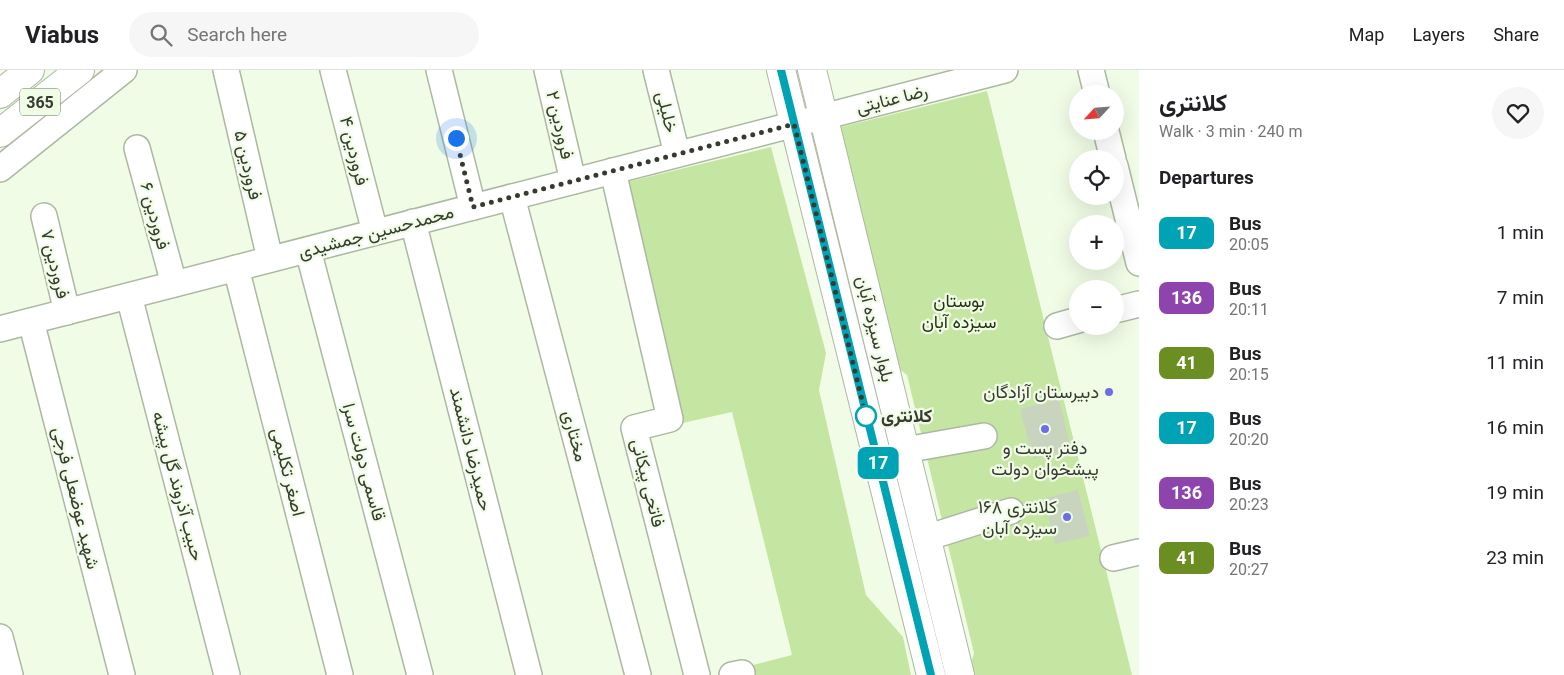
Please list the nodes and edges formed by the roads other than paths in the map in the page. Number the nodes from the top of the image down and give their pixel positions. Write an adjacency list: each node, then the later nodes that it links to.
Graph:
1 (30, 70): 15 (main road, 365)
2 (80, 70): 18 (main road, 365)
3 (124, 70): 21 (street)
4 (226, 70): 31 (street, فروردین ۵)
5 (333, 70): 29 (street, فروردین ۴)
6 (439, 70): 26 (street)
7 (547, 70): 23 (street, فروردین ۲)
8 (656, 70): 20 (street, خلیلی)
9 (781, 70): 17 (main road, بلوار سیزده آبان)
10 (812, 70): 16 (main road, بلوار سیزده آبان)
11 (1005, 70): 13 (street, رضا عنایتی)
12 (1091, 70): 14 (street)
13 (923, 80): 16 (street, رضا عنایتی)
14 (1095, 85)
15 (0, 94)
16 (823, 117): 17 (street, رضا عنایتی); 42 (main road, بلوار سیزده آبان)
17 (787, 125): 20 (street, محمدحسین جمشیدی); 56 (main road, بلوار سیزده آبان)
18 (0, 133)
19 (136, 148): 34 (street, فروردین ۶)
20 (678, 154): 22 (street, محمدحسین جمشیدی)
21 (0, 168)
22 (612, 171): 23 (street, محمدحسین جمشیدی); 55 (street, فاتحی پیکانی)
23 (573, 181): 24 (street, محمدحسین جمشیدی)
24 (512, 197): 26 (street, محمدحسین جمشیدی); 54 (street, مختاری)
25 (1124, 202): 32 (street)
26 (473, 207): 28 (street, محمدحسین جمشیدی)
27 (44, 216): 38 (street, فروردین ۷)
28 (413, 222): 29 (street, محمدحسین جمشیدی); 53 (street, حمیدرضا دانشمند)
29 (375, 232): 30 (street, محمدحسین جمشیدی)
30 (308, 250): 31 (street, محمدحسین جمشیدی); 52 (street, قاسمی دولت سرا)
31 (270, 259): 33 (street, محمدحسین جمشیدی)
32 (1139, 262)
33 (236, 268): 34 (street, محمدحسین جمشیدی); 51 (street, اصغر تکلیمی)
34 (174, 284): 35 (street, محمدحسین جمشیدی)
35 (129, 296): 38 (street, محمدحسین جمشیدی); 50 (street, حبیب آذروند گل پیشه)
36 (1139, 304): 37 (street)
37 (1124, 308)
38 (67, 312): 39 (street, محمدحسین جمشیدی)
39 (31, 321): 40 (street, محمدحسین جمشیدی); 49 (street, شهید عوضعلی فرجی)
40 (0, 329)
41 (984, 436): 42 (street)
42 (905, 450): 44 (main road, بلوار سیزده آبان)
43 (1011, 511): 44 (street)
44 (926, 538): 57 (main road, بلوار سیزده آبان)
45 (1139, 552): 46 (street)
46 (1113, 558)
47 (0, 637): 48 (street)
48 (10, 675)
49 (122, 675)
50 (227, 675)
51 (340, 675)
52 (420, 675)
53 (528, 675)
54 (638, 675)
55 (697, 675)
56 (931, 675)
57 (960, 675)

